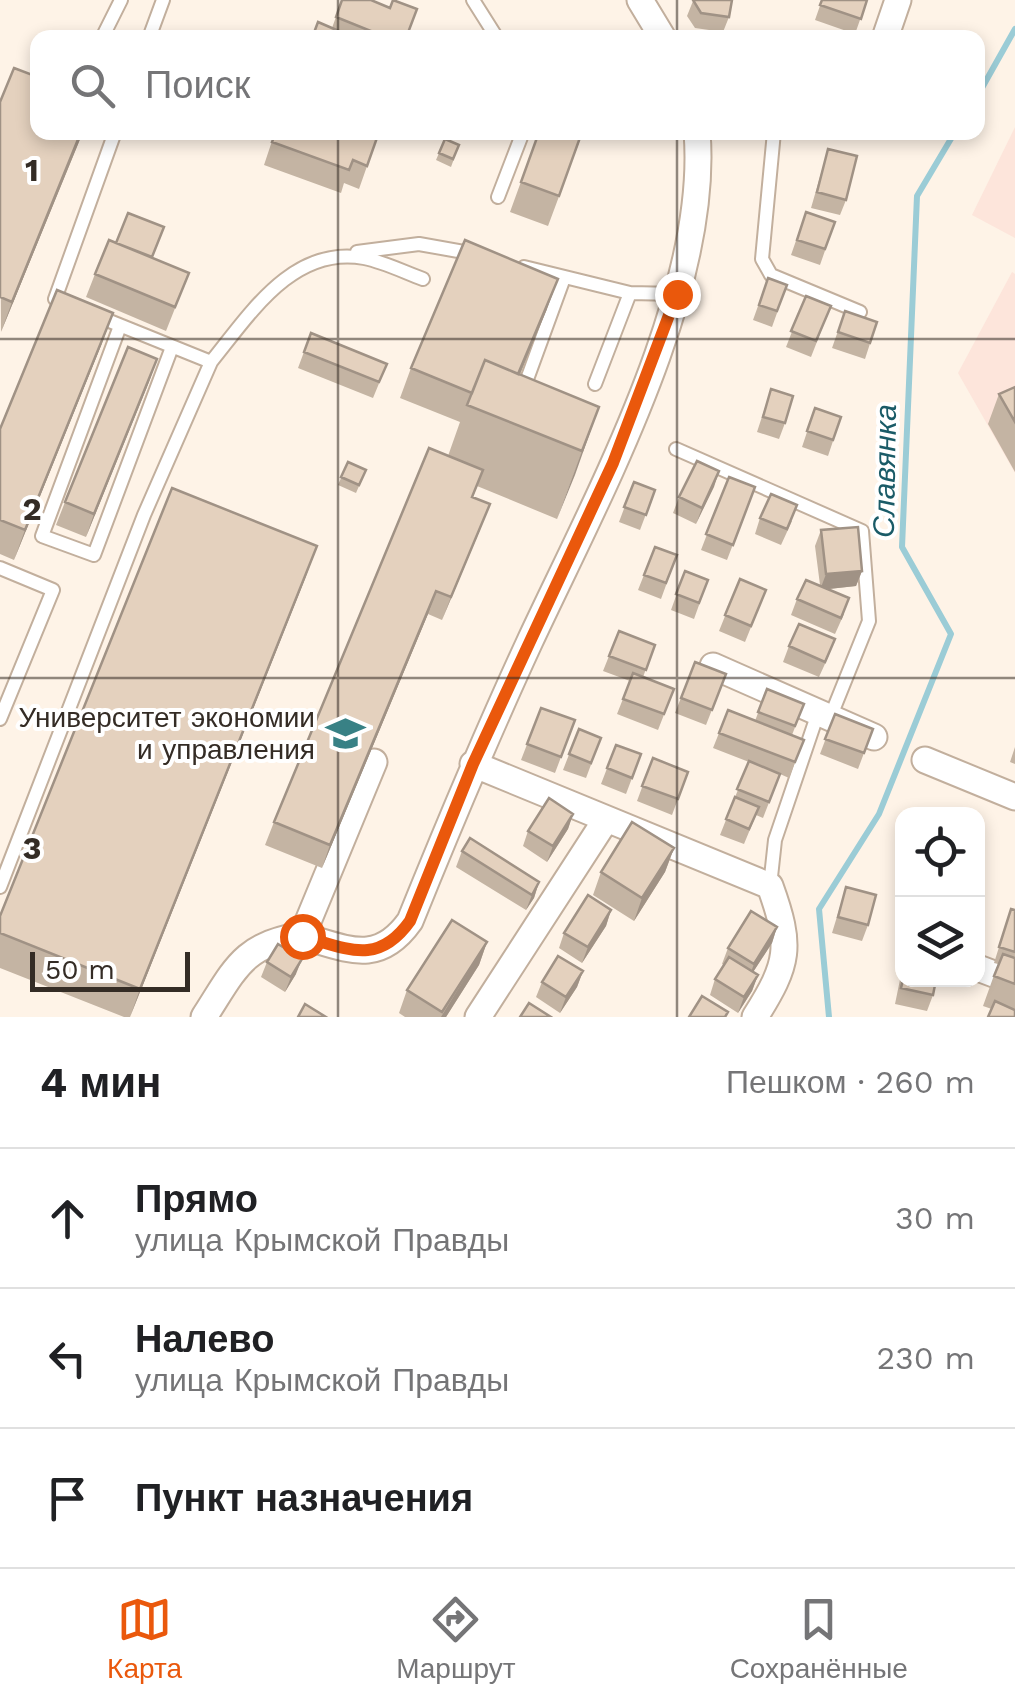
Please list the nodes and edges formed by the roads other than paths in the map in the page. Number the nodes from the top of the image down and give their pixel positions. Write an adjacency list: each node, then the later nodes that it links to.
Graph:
1 (121, 0): 6 (lane)
2 (163, 0): 7 (lane)
3 (474, 0): 8 (lane)
4 (640, 0): 9 (street)
5 (898, 0): 10 (street)
6 (106, 30)
7 (152, 30)
8 (492, 30)
9 (658, 30)
10 (888, 30)
11 (111, 140): 23 (lane)
12 (521, 140): 15 (lane)
13 (697, 140): 22 (street)
14 (773, 140): 25 (lane)
15 (498, 197)
16 (334, 255): 17 (lane); 20 (lane); 28 (lane)
17 (488, 258)
18 (507, 263): 19 (lane)
19 (564, 278): 21 (lane); 30 (lane)
20 (423, 279)
21 (630, 293): 22 (lane); 29 (lane)
22 (677, 294): 39 (street)
23 (71, 306)
24 (87, 312): 26 (lane)
25 (860, 312)
26 (120, 326): 27 (lane); 27 (lane)
27 (172, 346): 28 (lane)
28 (211, 362): 43 (lane)
29 (595, 384)
30 (518, 404)
31 (676, 449): 34 (lane)
32 (0, 568): 35 (lane)
33 (713, 666): 34 (street)
34 (824, 715): 36 (street); 42 (lane)
35 (0, 718)
36 (874, 737)
37 (925, 760): 40 (street)
38 (374, 762): 44 (street)
39 (473, 764): 41 (street); 44 (street)
40 (1015, 796)
41 (605, 821): 42 (street); 48 (street)
42 (770, 886): 49 (street)
43 (0, 887)
44 (302, 936): 47 (street)
45 (985, 971): 46 (street)
46 (1015, 982)
47 (204, 1017)
48 (478, 1017)
49 (755, 1017)

